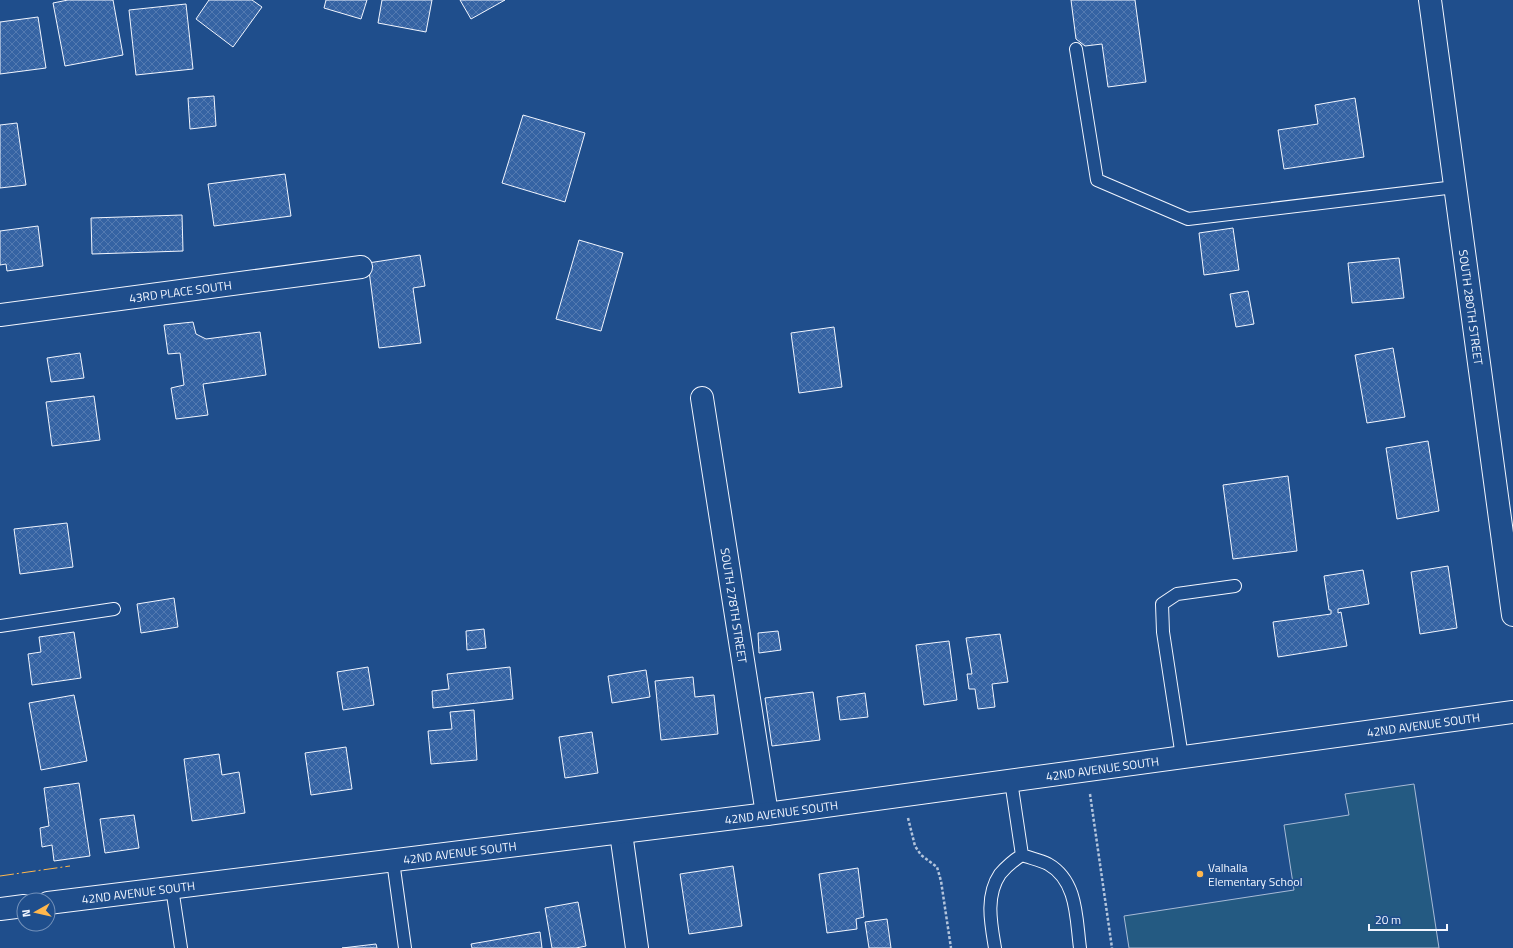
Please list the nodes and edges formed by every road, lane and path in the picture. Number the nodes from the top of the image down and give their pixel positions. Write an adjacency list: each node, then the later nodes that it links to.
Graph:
1 (1430, 0): 3 (street, SOUTH 280TH STREET)
2 (1076, 49): 3 (lane)
3 (1455, 187): 9 (street, SOUTH 280TH STREET)
4 (361, 267): 5 (street, 43RD PLACE SOUTH)
5 (0, 315)
6 (702, 398): 16 (street, SOUTH 278TH STREET)
7 (1235, 586): 12 (lane)
8 (114, 609): 10 (lane)
9 (1513, 615)
10 (0, 626)
11 (1513, 712): 12 (street, 42ND AVENUE SOUTH)
12 (1182, 757): 13 (street, 42ND AVENUE SOUTH)
13 (1087, 770): 14 (street, 42ND AVENUE SOUTH); 30 (path)
14 (1011, 781): 15 (street, 42ND AVENUE SOUTH); 18 (lane)
15 (903, 795): 16 (street, 42ND AVENUE SOUTH); 27 (path)
16 (767, 814): 17 (street, 42ND AVENUE SOUTH)
17 (621, 833): 19 (street, 42ND AVENUE SOUTH); 26 (street)
18 (1022, 855): 28 (lane); 29 (lane)
19 (393, 861): 20 (street, 42ND AVENUE SOUTH); 25 (lane)
20 (172, 888): 21 (street, 42ND AVENUE SOUTH); 24 (lane)
21 (56, 902)
22 (16, 907): 23 (street)
23 (0, 909)
24 (181, 948)
25 (405, 948)
26 (637, 948)
27 (951, 948)
28 (995, 948)
29 (1080, 948)
30 (1112, 948)

